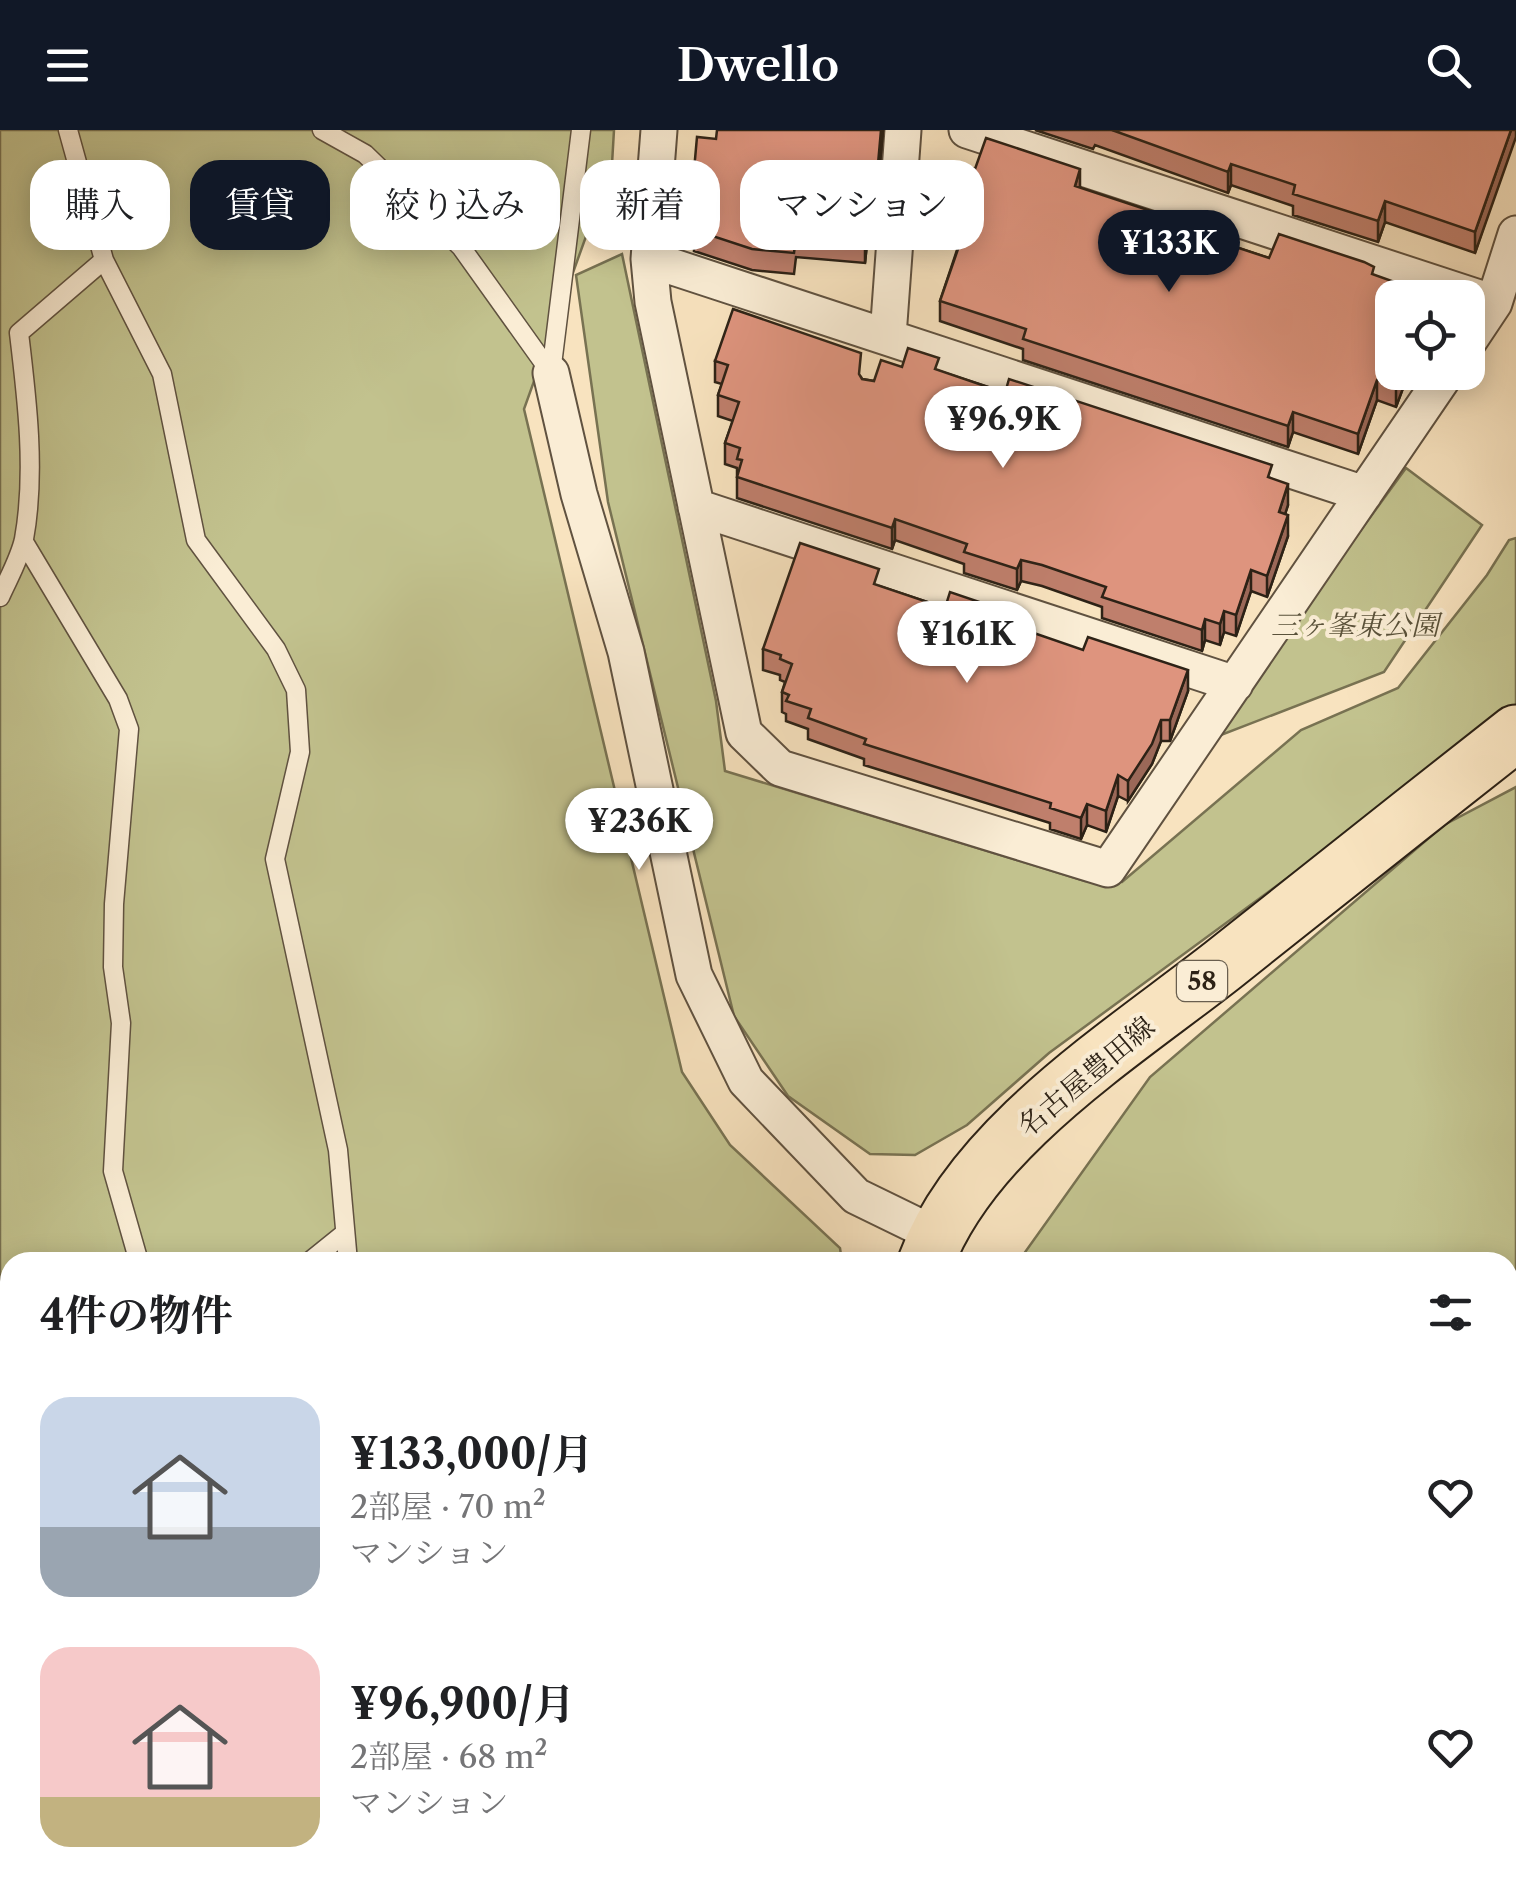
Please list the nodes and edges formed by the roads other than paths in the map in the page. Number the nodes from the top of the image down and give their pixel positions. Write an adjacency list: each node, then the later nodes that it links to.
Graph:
1 (68, 130): 9 (lane)
2 (322, 130): 13 (lane)
3 (581, 130): 13 (lane)
4 (660, 130): 8 (street)
5 (904, 130): 12 (street)
6 (967, 130): 10 (street)
7 (1516, 234): 10 (street)
8 (649, 259): 12 (street); 16 (street)
9 (104, 260): 17 (lane); 21 (lane)
10 (1494, 303): 11 (street)
11 (1485, 316)
12 (888, 336): 15 (street)
13 (552, 373): 22 (street)
14 (1435, 390): 15 (street)
15 (1364, 494): 19 (street)
16 (696, 508): 19 (street); 19 (street)
17 (24, 542): 18 (lane); 23 (lane)
18 (0, 598)
19 (1234, 684)
20 (1516, 733): 22 (main road, 名古屋豊田線 / 58)
21 (346, 1233): 24 (lane); 25 (lane)
22 (931, 1249)
23 (136, 1252)
24 (322, 1252)
25 (347, 1252)

